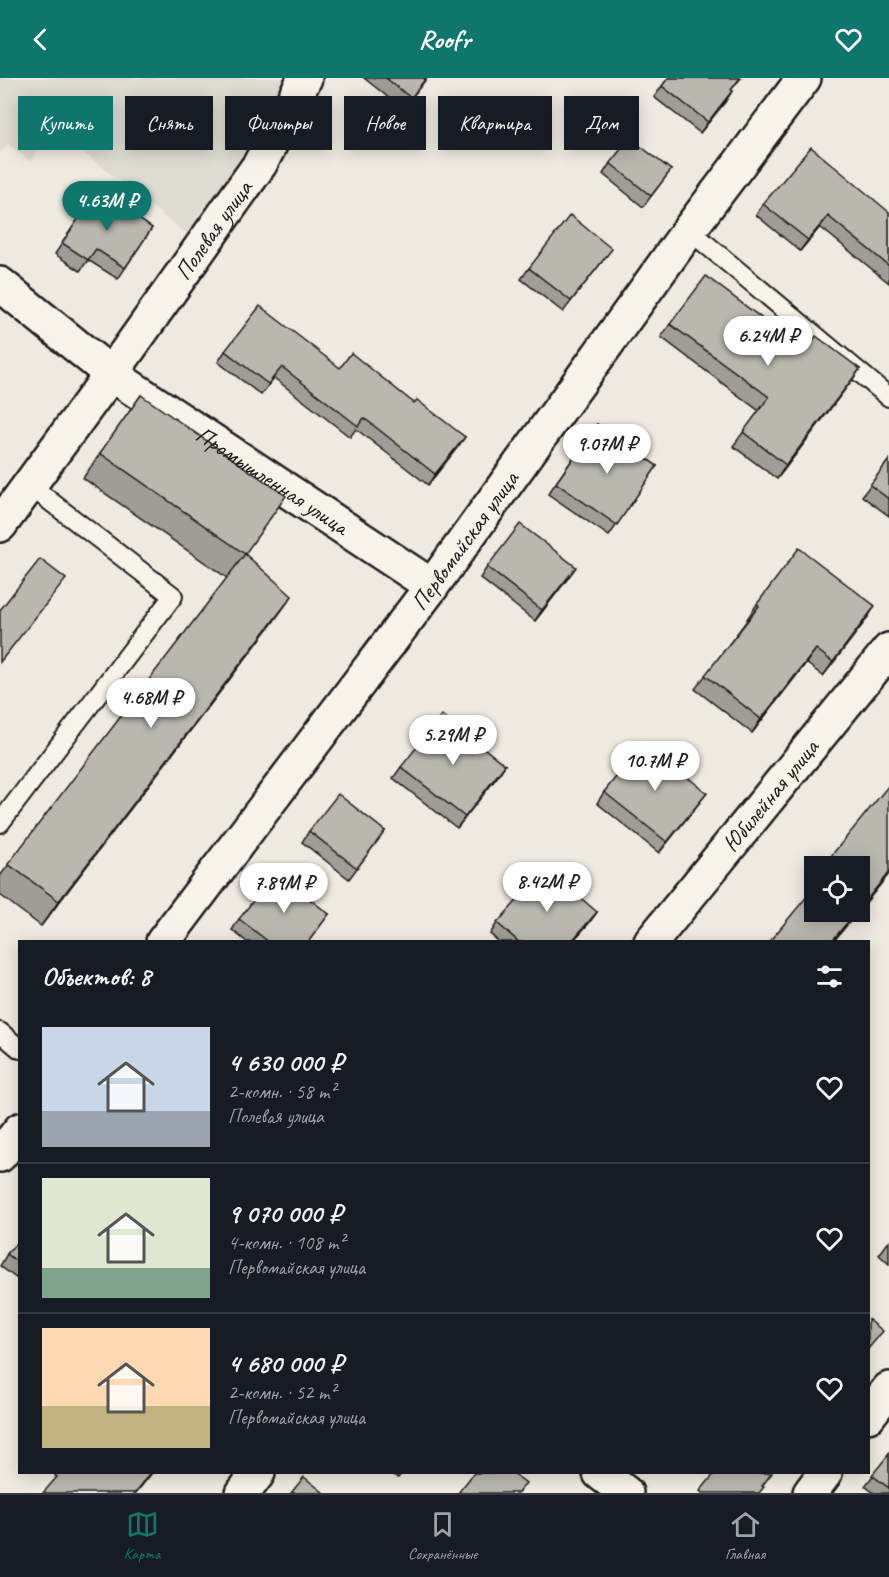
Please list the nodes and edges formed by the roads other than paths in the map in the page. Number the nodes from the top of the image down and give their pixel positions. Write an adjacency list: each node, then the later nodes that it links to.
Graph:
1 (305, 78): 5 (street, Полевая улица)
2 (804, 78): 3 (street, Первомайская улица)
3 (689, 230): 6 (lane); 9 (street, Первомайская улица)
4 (0, 284): 5 (street, Промышленная улица)
5 (111, 374): 7 (street); 9 (street, Промышленная улица)
6 (889, 397)
7 (29, 485): 8 (street); 11 (lane)
8 (0, 525)
9 (432, 586): 12 (street, Первомайская улица)
10 (889, 650): 13 (street, Юбилейная улица)
11 (0, 823)
12 (165, 940)
13 (653, 940)
14 (0, 1032): 15 (lane)
15 (18, 1047)
16 (18, 1132): 17 (street)
17 (0, 1155)
18 (889, 1389): 19 (street)
19 (870, 1413)
20 (257, 1474): 23 (street)
21 (601, 1474): 24 (street)
22 (824, 1474): 25 (street)
23 (243, 1493)
24 (626, 1493)
25 (810, 1493)

